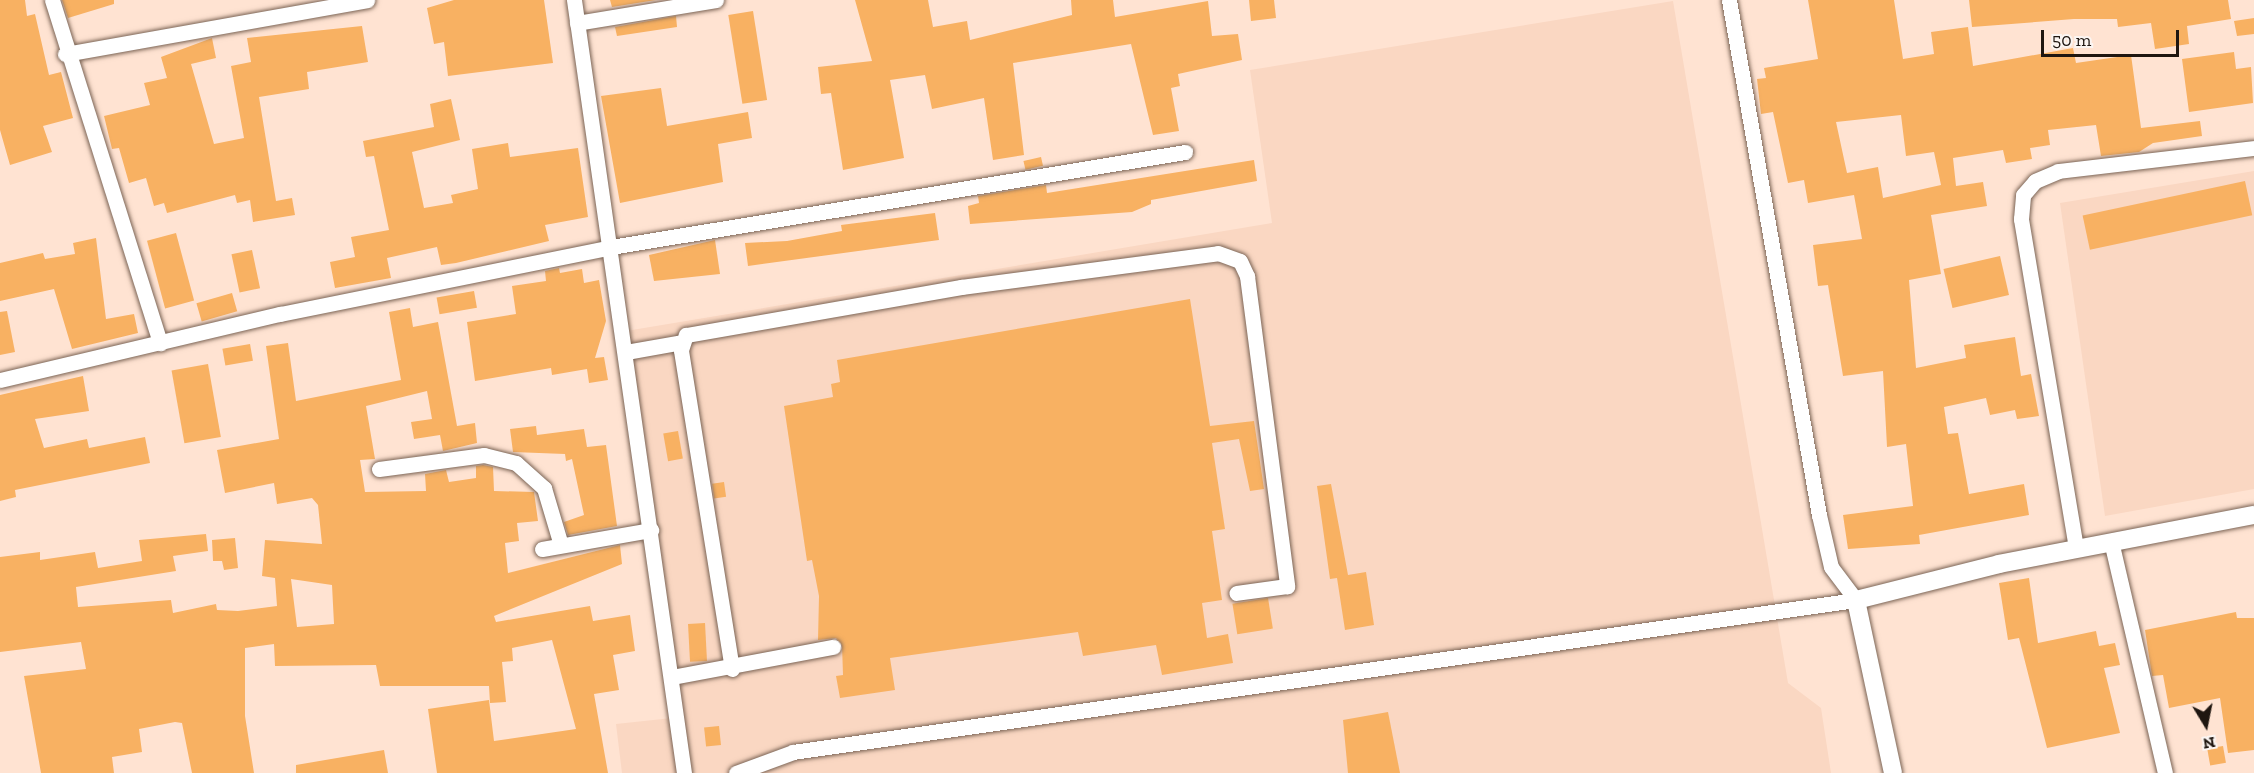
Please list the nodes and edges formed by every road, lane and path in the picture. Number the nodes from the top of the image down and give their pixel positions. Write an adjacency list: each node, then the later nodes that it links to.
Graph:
1 (52, 0): 7 (street)
2 (367, 0): 7 (street)
3 (574, 0): 6 (street)
4 (716, 0): 6 (street)
5 (1729, 0): 23 (street)
6 (577, 22): 10 (street)
7 (65, 54): 12 (street)
8 (2254, 148): 20 (street)
9 (1185, 152): 10 (street)
10 (610, 247): 12 (street); 13 (street)
11 (683, 342): 13 (street); 22 (street); 25 (street)
12 (160, 343): 14 (street)
13 (626, 352): 17 (street)
14 (0, 380)
15 (379, 469): 19 (street)
16 (2254, 515): 18 (street)
17 (651, 530): 19 (street); 26 (street)
18 (2111, 542): 20 (street); 30 (street)
19 (561, 546): 21 (street)
20 (2076, 548): 23 (street)
21 (542, 549)
22 (1236, 593)
23 (1856, 600): 28 (street); 29 (street)
24 (833, 647): 25 (street)
25 (732, 669): 26 (street)
26 (672, 677): 27 (street)
27 (684, 773)
28 (736, 773)
29 (1893, 773)
30 (2165, 773)

